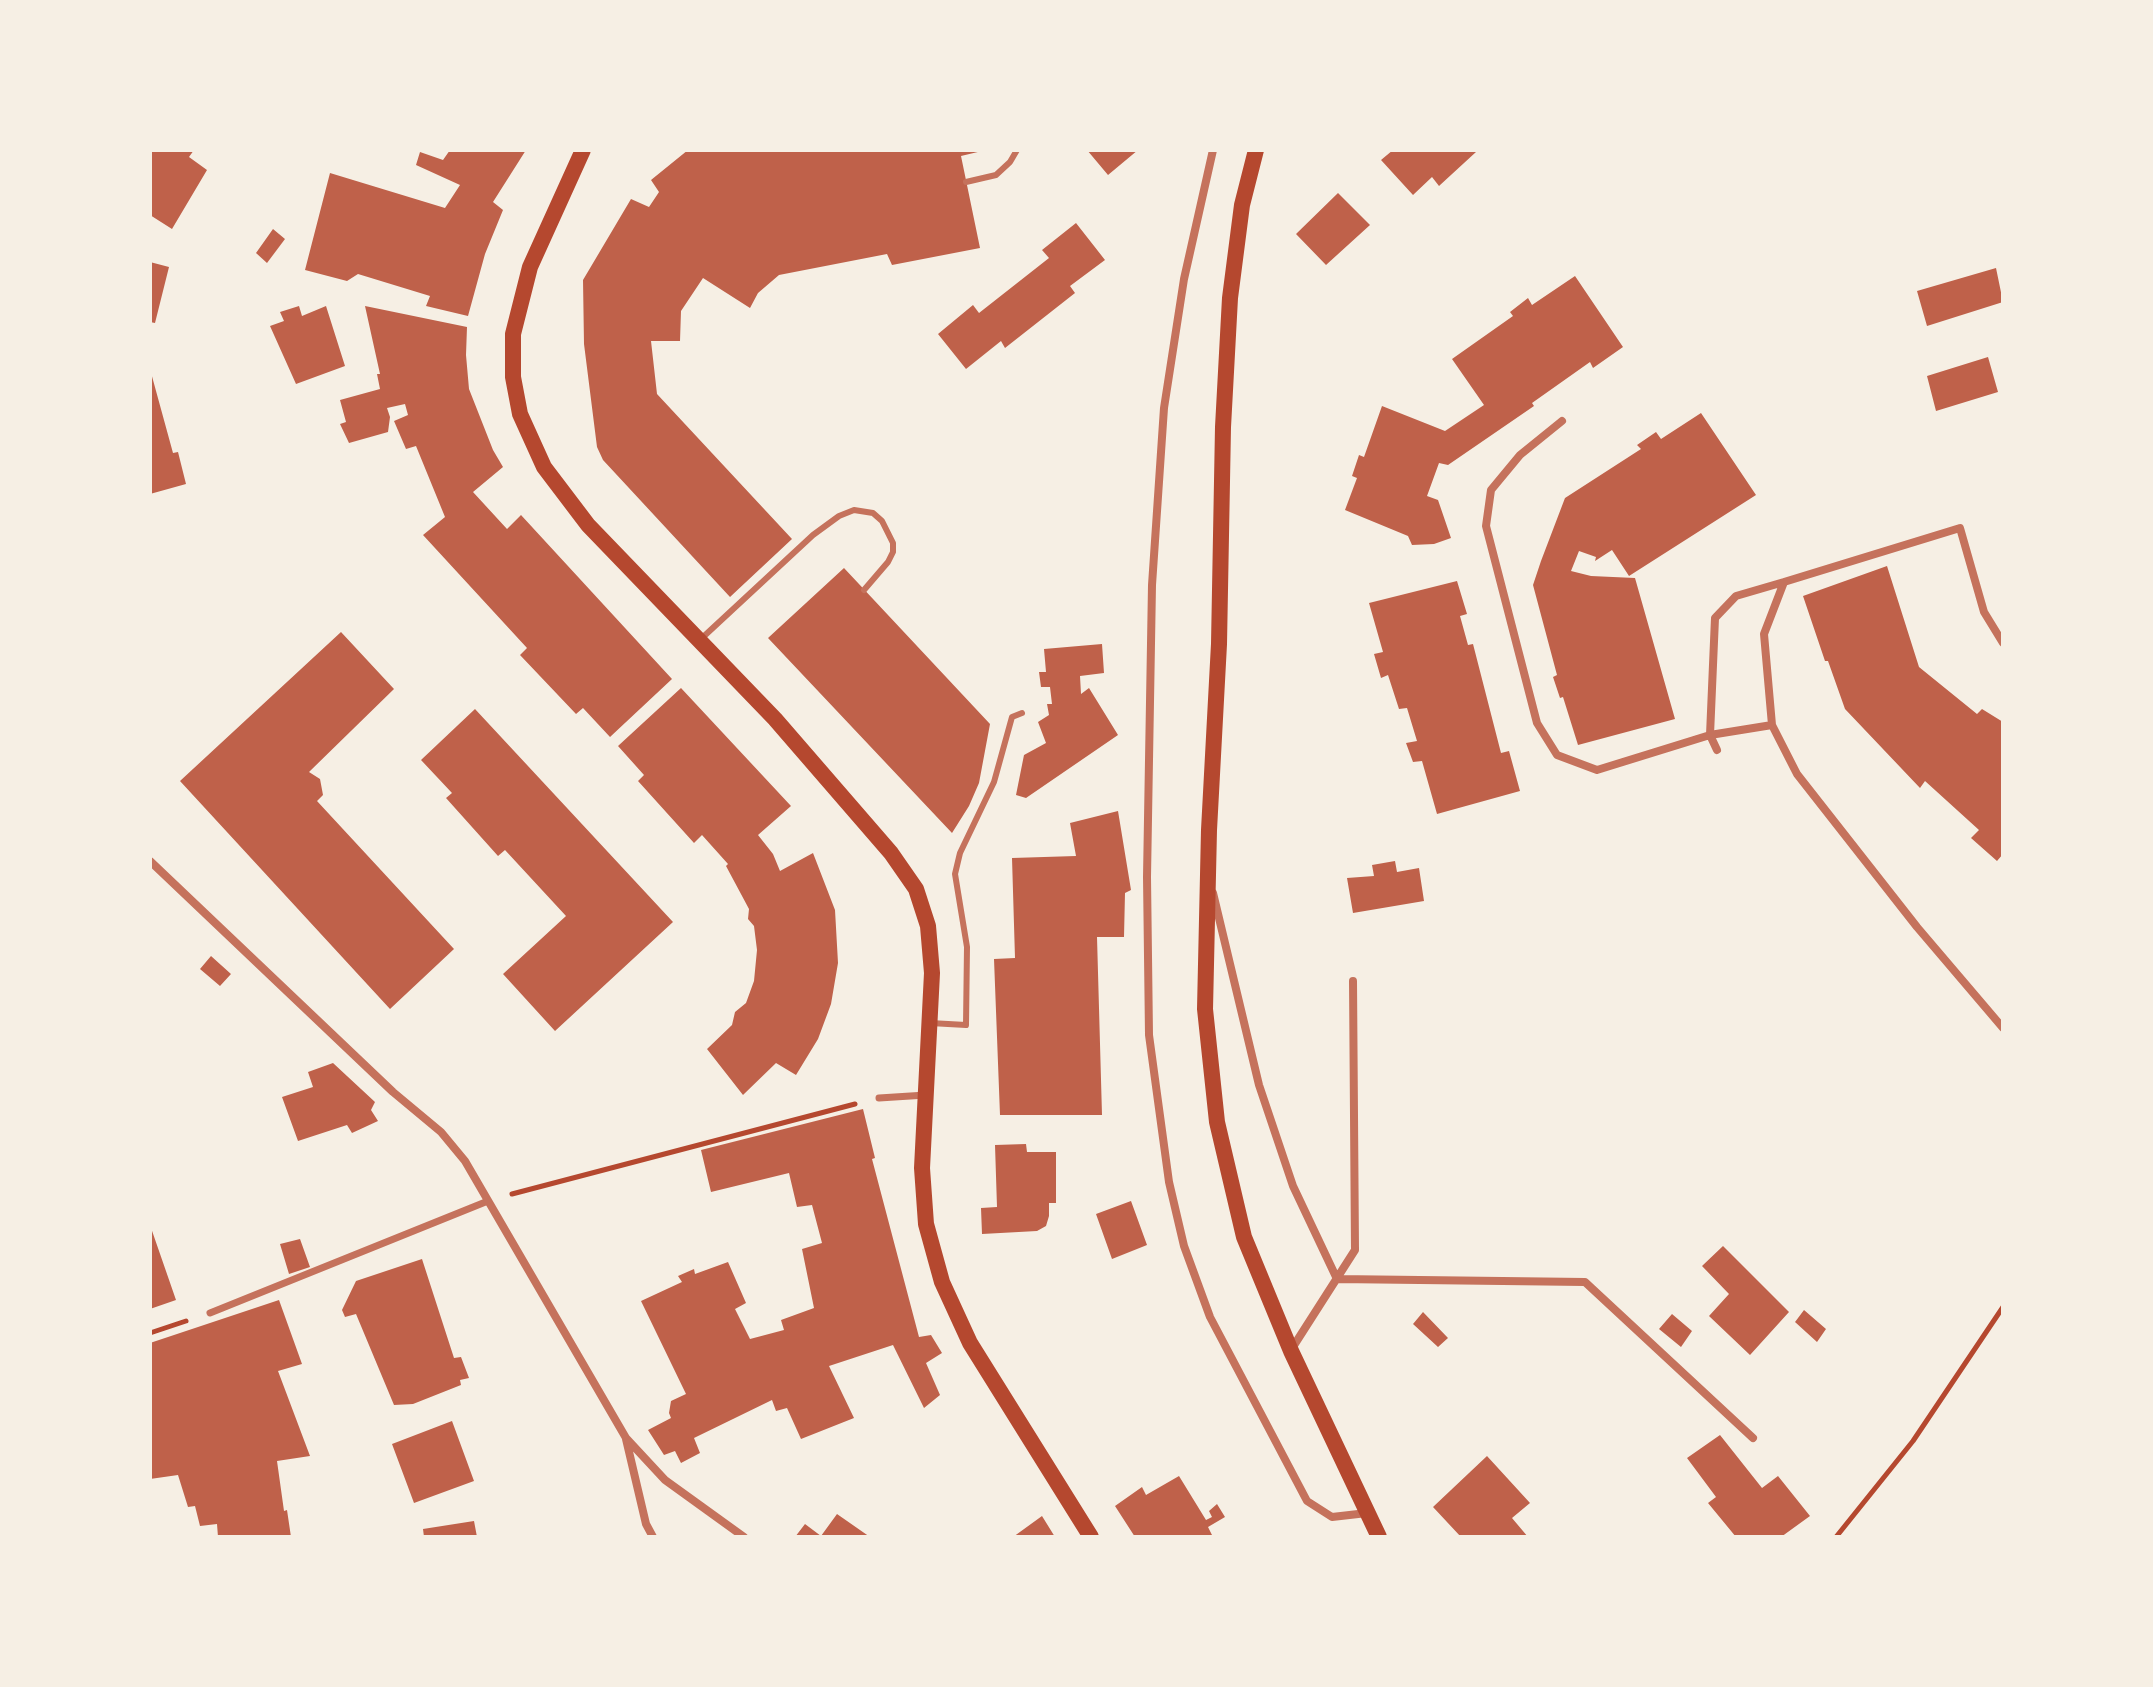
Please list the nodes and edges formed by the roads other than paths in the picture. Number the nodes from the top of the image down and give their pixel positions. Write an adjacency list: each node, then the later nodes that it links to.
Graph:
1 (583, 150): 9 (main road)
2 (1017, 150): 5 (lane)
3 (1213, 150): 28 (street)
4 (1256, 150): 16 (main road)
5 (966, 182)
6 (1562, 421): 13 (street)
7 (1784, 582): 10 (street); 12 (street); 13 (street)
8 (864, 590): 9 (lane)
9 (699, 641): 18 (main road)
10 (2003, 643)
11 (1022, 713): 18 (lane)
12 (1772, 725): 13 (street); 19 (street)
13 (1710, 735): 14 (street)
14 (1717, 750)
15 (150, 861): 22 (street)
16 (1208, 870): 23 (street); 25 (main road)
17 (1353, 981): 23 (street)
18 (930, 1023): 20 (main road)
19 (2003, 1028)
20 (928, 1095): 21 (street); 31 (main road)
21 (879, 1098)
22 (488, 1201): 24 (street); 26 (street)
23 (1337, 1279): 25 (street); 27 (street)
24 (210, 1313)
25 (1291, 1351): 28 (main road)
26 (626, 1438): 29 (street); 30 (street)
27 (1753, 1438)
28 (1367, 1513): 32 (main road)
29 (653, 1537)
30 (744, 1537)
31 (1091, 1537)
32 (1379, 1537)

